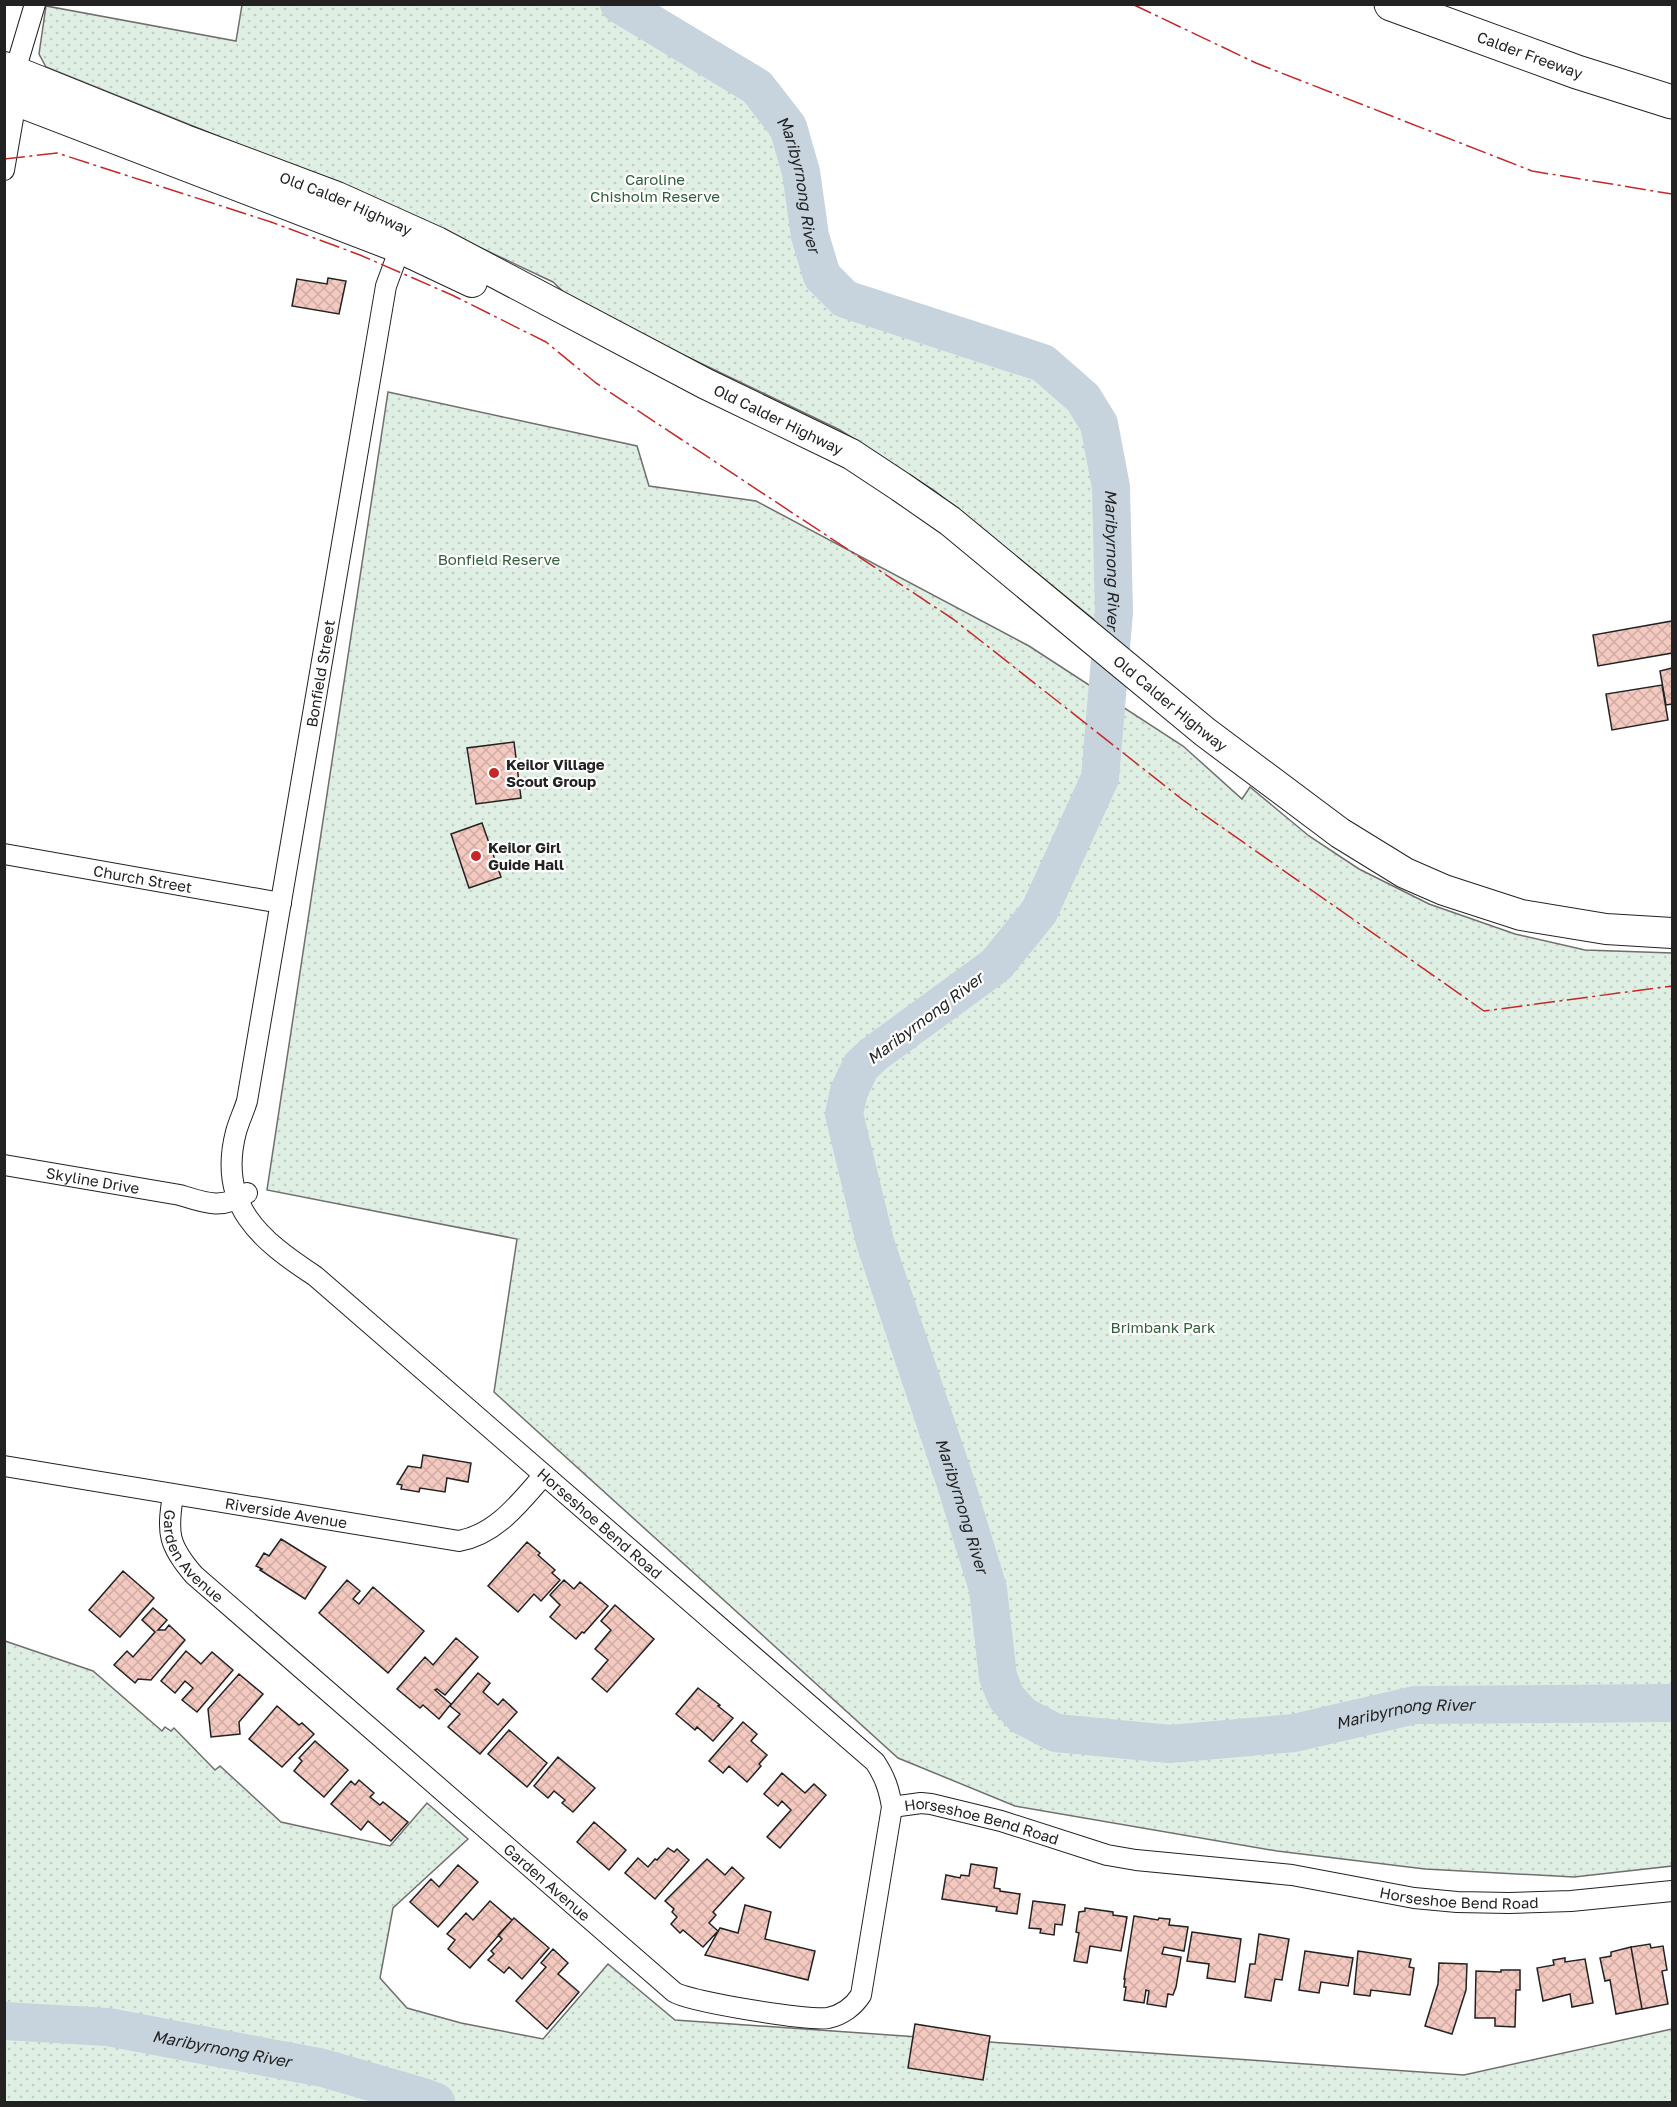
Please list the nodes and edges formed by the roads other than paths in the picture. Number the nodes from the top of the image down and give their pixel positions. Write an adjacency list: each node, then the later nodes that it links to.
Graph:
1 (35, 4): 3 (street)
2 (1391, 4): 4 (highway, Calder Freeway)
3 (10, 83): 5 (street); 6 (main road, Old Calder Highway)
4 (1672, 102)
5 (4, 170)
6 (404, 238): 8 (street, Bonfield Street); 9 (main road, Old Calder Highway)
7 (4, 854): 8 (street, Church Street)
8 (281, 903): 11 (street, Bonfield Street)
9 (1672, 933)
10 (4, 1165): 11 (street, Skyline Drive)
11 (240, 1193): 13 (street, Horseshoe Bend Road)
12 (4, 1466): 14 (street, Riverside Avenue)
13 (544, 1475): 14 (street, Riverside Avenue); 15 (street, Horseshoe Bend Road)
14 (173, 1495): 15 (street, Garden Avenue)
15 (892, 1807): 16 (street, Horseshoe Bend Road)
16 (1672, 1891)

